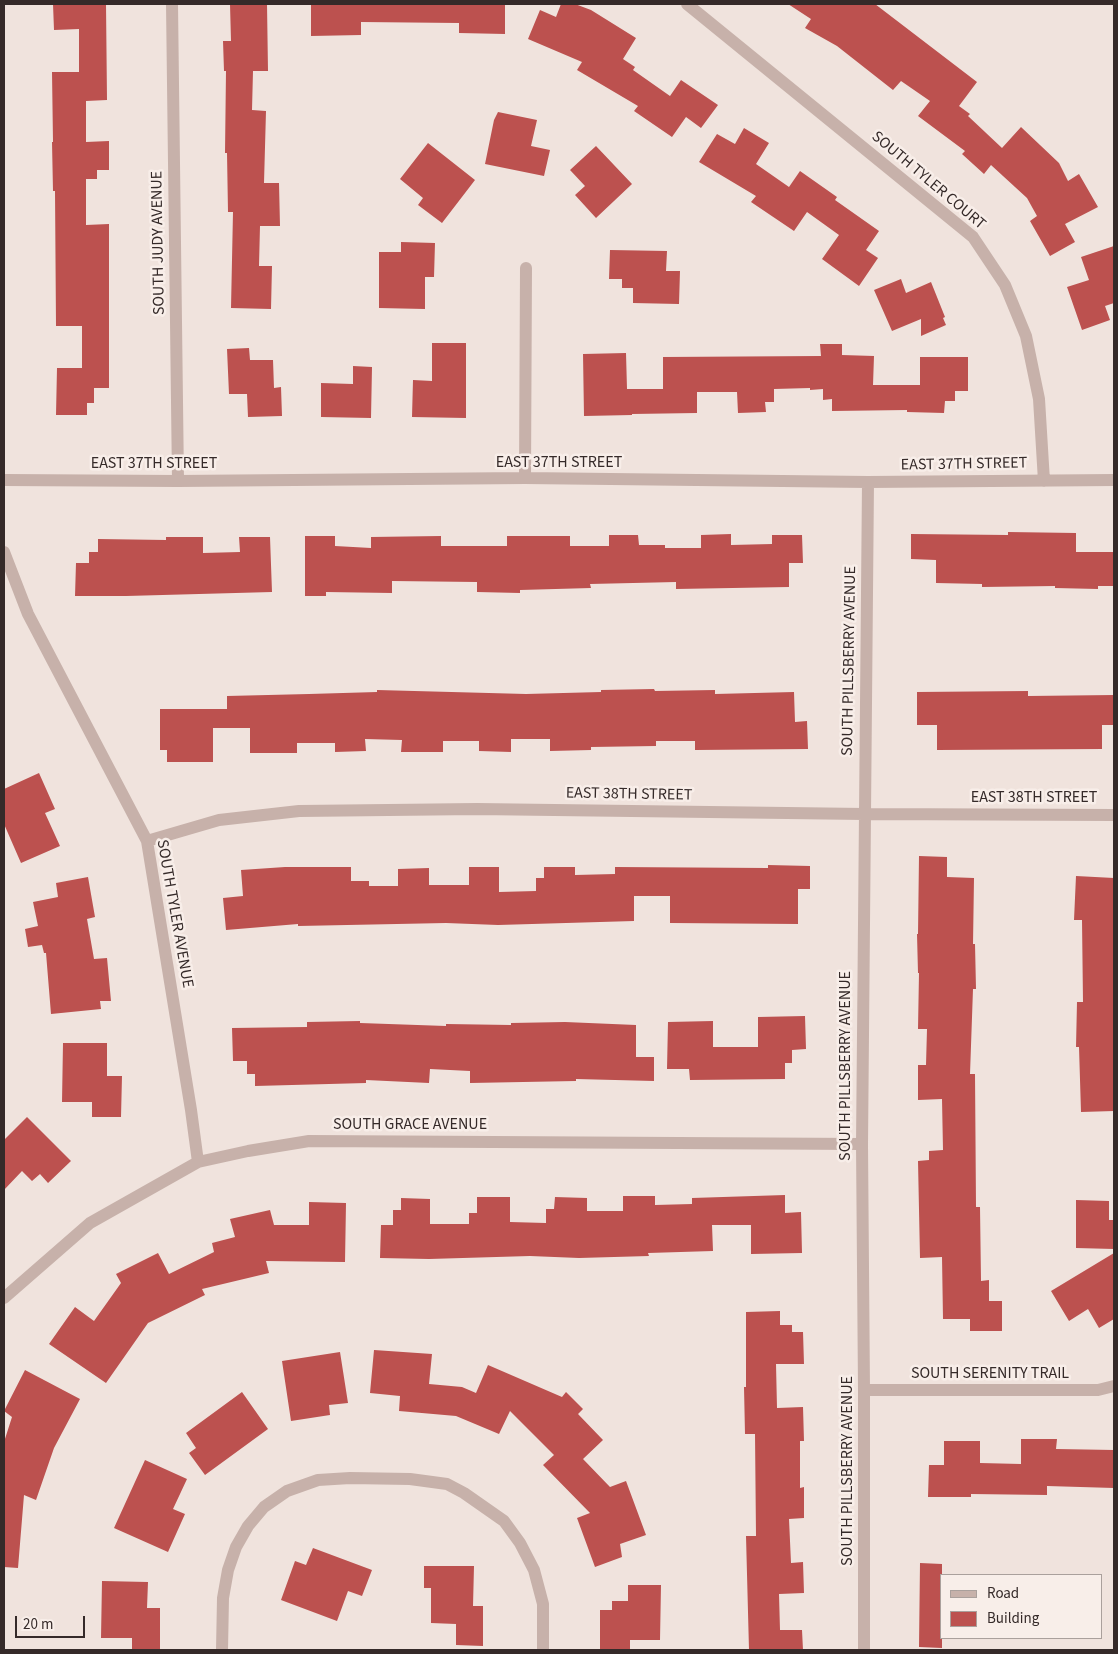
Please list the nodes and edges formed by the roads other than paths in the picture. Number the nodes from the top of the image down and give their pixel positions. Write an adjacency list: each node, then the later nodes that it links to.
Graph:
1 (172, 4): 7 (street, SOUTH JUDY AVENUE)
2 (687, 4): 8 (street, SOUTH TYLER COURT)
3 (526, 268): 4 (street)
4 (525, 478): 7 (street, EAST 37TH STREET); 9 (street, EAST 37TH STREET)
5 (4, 480): 7 (street, EAST 37TH STREET)
6 (1114, 480): 8 (street, EAST 37TH STREET)
7 (178, 481)
8 (1044, 481): 9 (street, EAST 37TH STREET)
9 (868, 482): 11 (street, SOUTH PILLSBERRY AVENUE)
10 (4, 552): 13 (street, SOUTH TYLER AVENUE)
11 (864, 814): 12 (street, EAST 38TH STREET); 13 (street, EAST 38TH STREET); 14 (street, SOUTH PILLSBERRY AVENUE)
12 (1114, 815)
13 (147, 841): 15 (street, SOUTH TYLER AVENUE)
14 (862, 1144): 15 (street, SOUTH GRACE AVENUE); 18 (street, SOUTH PILLSBERRY AVENUE)
15 (198, 1162): 16 (street, SOUTH GRACE AVENUE)
16 (4, 1298)
17 (1114, 1386): 18 (street, SOUTH SERENITY TRAIL)
18 (864, 1390): 21 (street, SOUTH PILLSBERRY AVENUE)
19 (222, 1650): 20 (street)
20 (543, 1650)
21 (864, 1650)

